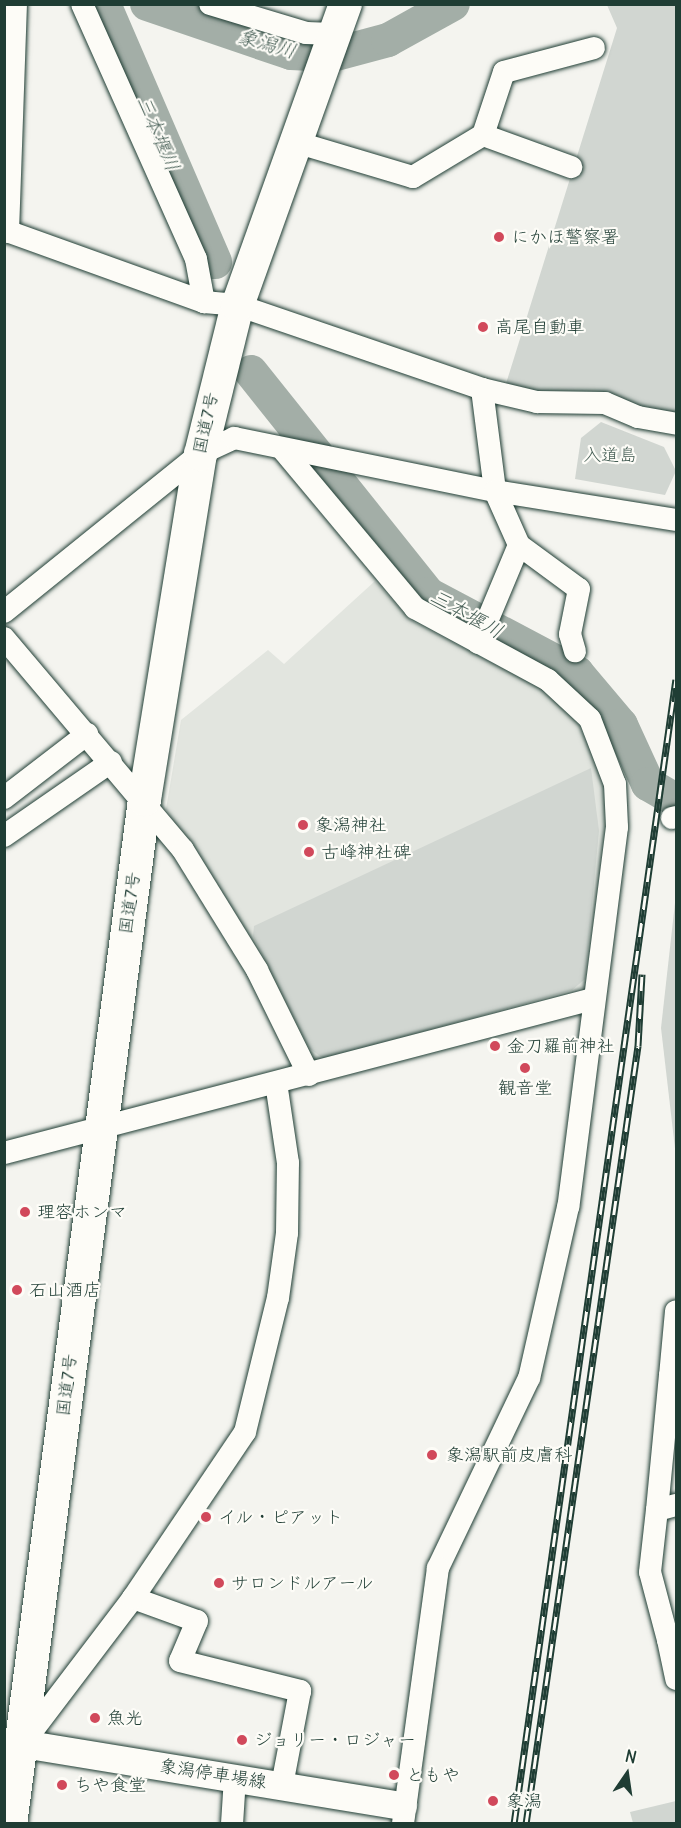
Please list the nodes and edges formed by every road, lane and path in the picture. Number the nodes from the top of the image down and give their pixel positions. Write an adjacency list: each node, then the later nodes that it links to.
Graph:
1 (16, 4): 9 (street)
2 (82, 4): 10 (street)
3 (210, 4): 4 (street)
4 (337, 26): 7 (highway, 国道7号)
5 (594, 48): 6 (street)
6 (483, 135): 7 (street); 8 (street)
7 (292, 141): 11 (highway, 国道7号)
8 (571, 167)
9 (6, 231): 10 (street)
10 (204, 302): 11 (street)
11 (237, 305): 12 (street); 15 (highway, 国道7号)
12 (482, 389): 13 (street); 16 (street)
13 (676, 424)
14 (283, 450): 15 (street); 16 (street); 21 (street)
15 (200, 454): 19 (street); 26 (highway, 国道7号)
16 (495, 491): 17 (street); 18 (street)
17 (676, 520)
18 (519, 545): 21 (street); 22 (street)
19 (4, 612)
20 (4, 638): 23 (street)
21 (478, 643): 28 (street)
22 (575, 651)
23 (87, 734): 24 (street); 25 (street)
24 (111, 762): 26 (street); 27 (street)
25 (4, 798)
26 (144, 799): 29 (street); 31 (highway, 国道7号)
27 (4, 836)
28 (593, 999): 29 (street); 42 (street)
29 (309, 1075): 30 (street)
30 (276, 1083): 31 (street); 36 (street)
31 (100, 1128): 32 (street); 39 (highway, 国道7号)
32 (4, 1153)
33 (676, 1311): 34 (street)
34 (673, 1376): 35 (street)
35 (667, 1508): 37 (street)
36 (133, 1598): 39 (street); 41 (street)
37 (672, 1639): 38 (street)
38 (676, 1679)
39 (14, 1743): 40 (main road, 象潟停車場線); 43 (highway, 国道7号)
40 (235, 1778): 41 (main road, 象潟停車場線); 44 (street)
41 (282, 1785): 42 (main road, 象潟停車場線)
42 (403, 1815)
43 (10, 1824)
44 (232, 1824)

